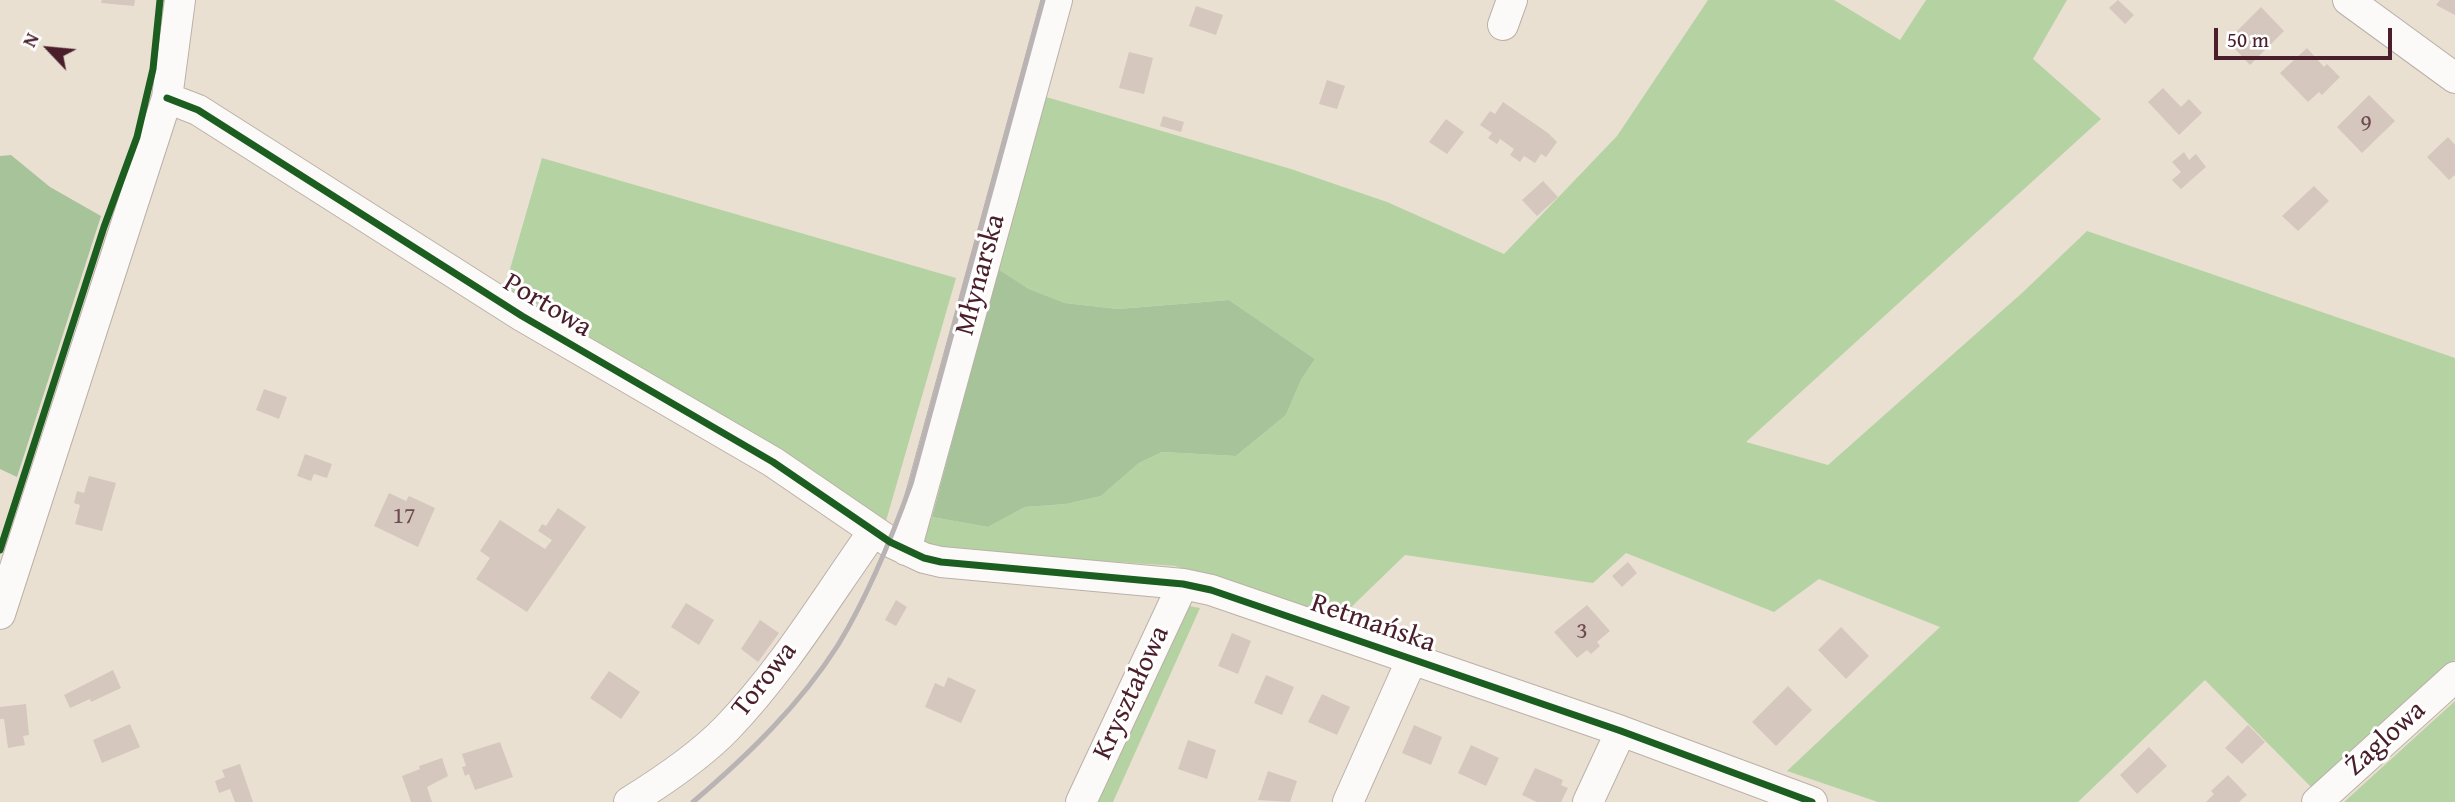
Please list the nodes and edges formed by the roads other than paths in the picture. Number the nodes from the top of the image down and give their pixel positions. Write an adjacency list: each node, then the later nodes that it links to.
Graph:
1 (180, 0): 5 (street)
2 (1057, 0): 7 (street, Młynarska)
3 (2348, 0): 4 (street)
4 (2455, 78)
5 (167, 98): 6 (street, Portowa); 9 (street)
6 (873, 532): 7 (street, Portowa); 13 (street, Torowa)
7 (906, 550): 8 (street, Retmańska)
8 (1183, 584): 10 (street, Retmańska); 14 (street, Kryształowa)
9 (0, 614)
10 (1412, 659): 12 (street, Retmańska); 15 (street)
11 (2455, 677): 18 (street, Żaglowa)
12 (1621, 731): 16 (street); 17 (street, Retmańska)
13 (629, 802)
14 (1081, 802)
15 (1348, 802)
16 (1588, 802)
17 (1812, 802)
18 (2317, 802)

